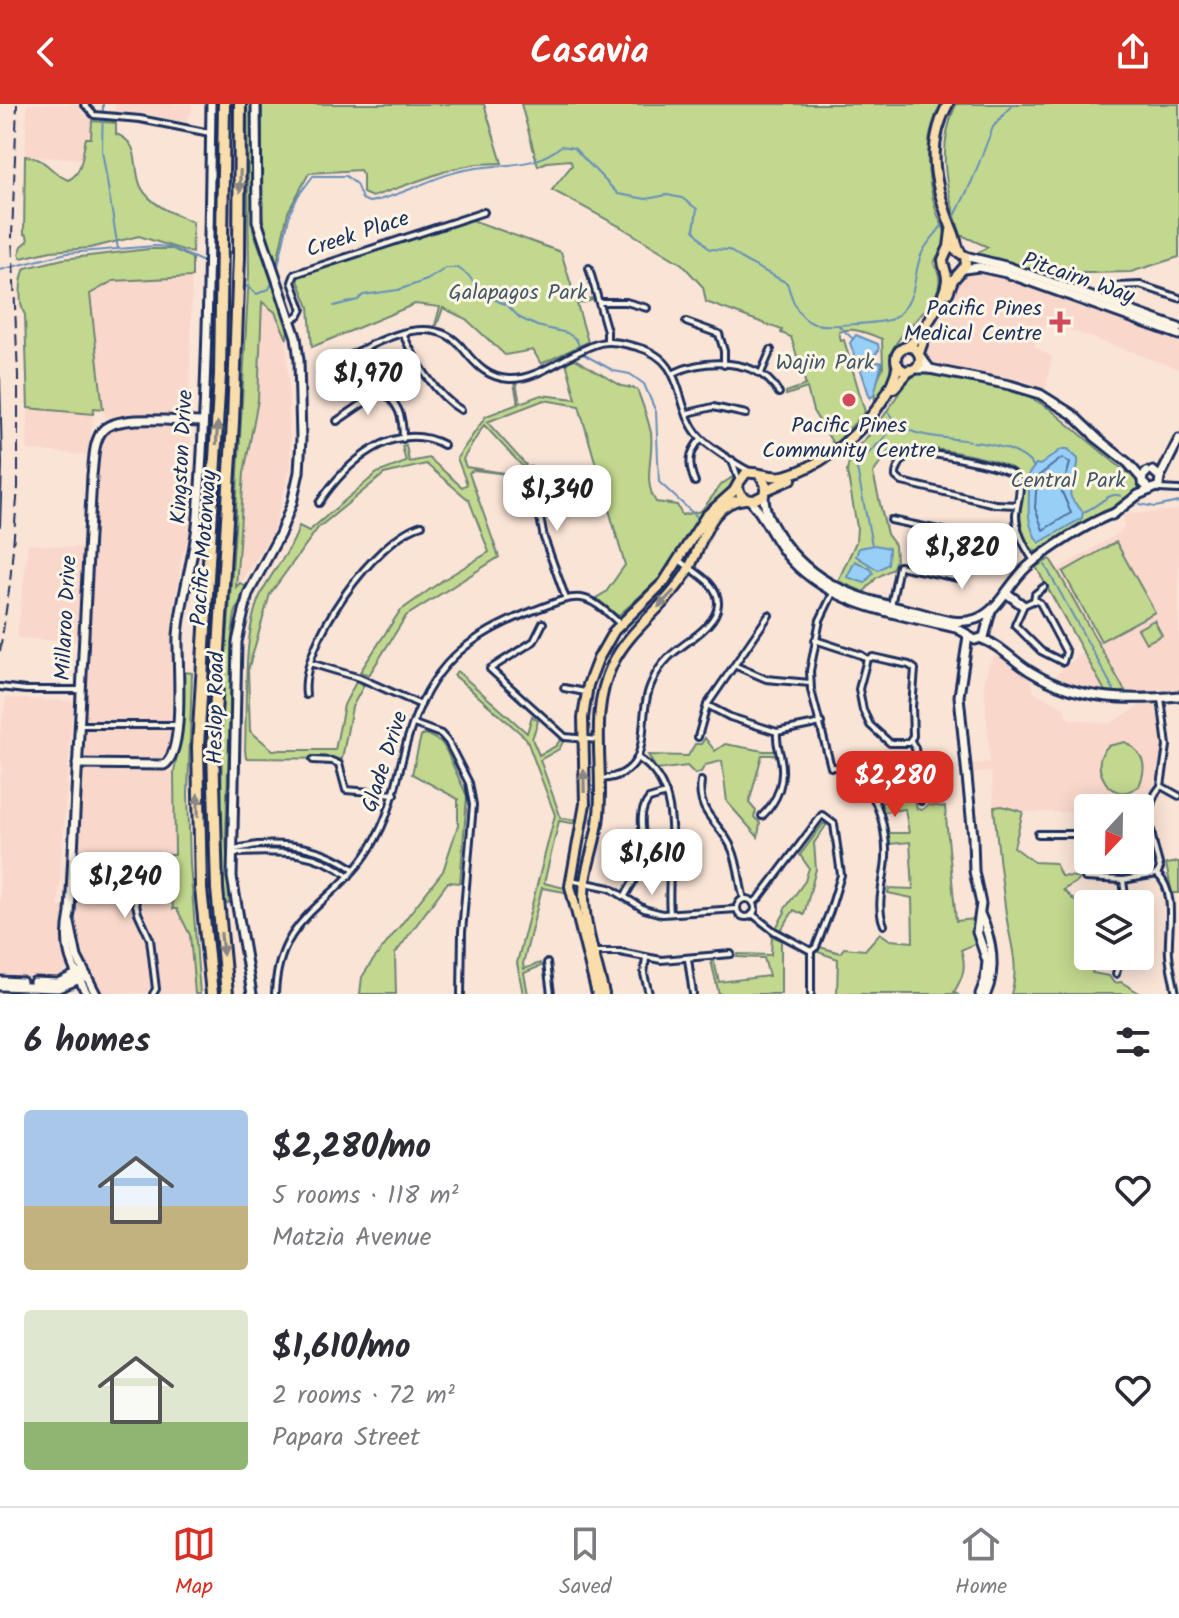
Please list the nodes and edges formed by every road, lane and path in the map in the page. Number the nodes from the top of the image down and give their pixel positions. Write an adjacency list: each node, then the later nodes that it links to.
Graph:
1 (84, 104): 7 (street)
2 (211, 104): 7 (street, Kingston Drive)
3 (224, 104): 160 (highway, Pacific Motorway, one-way to 3)
4 (240, 104): 161 (highway, Pacific Motorway, one-way to 161)
5 (256, 104): 19 (street, Heslop Road)
6 (948, 104): 9 (main road)
7 (210, 133): 44 (street, Kingston Drive)
8 (484, 212): 19 (street, Creek Place)
9 (951, 229): 10 (main road); 11 (main road)
10 (947, 253): 11 (main road); 13 (main road)
11 (962, 254): 14 (main road); 17 (street, Pitcairn Way)
12 (589, 268): 16 (street)
13 (946, 271): 14 (main road); 25 (main road)
14 (961, 271): 23 (street, Pitcairn Way); 28 (main road)
15 (1179, 298): 17 (street)
16 (598, 302): 18 (street); 24 (street)
17 (1108, 302): 21 (street, Pitcairn Way)
18 (647, 308)
19 (290, 320): 125 (street, Heslop Road)
20 (686, 322): 29 (street)
21 (1179, 328)
22 (403, 333): 27 (street); 36 (street); 40 (street)
23 (1179, 335)
24 (607, 341): 33 (street); 36 (street)
25 (907, 347): 28 (main road); 30 (main road)
26 (771, 350): 34 (street)
27 (362, 351): 35 (street); 38 (street)
28 (919, 354): 31 (street); 32 (main road)
29 (724, 365): 33 (street); 34 (street)
30 (898, 365): 32 (main road); 51 (main road)
31 (930, 369): 32 (street); 52 (street)
32 (912, 370): 56 (main road)
33 (673, 373): 41 (street)
34 (761, 373): 39 (street)
35 (320, 375)
36 (500, 377): 37 (street)
37 (498, 387)
38 (384, 389): 43 (street); 45 (street)
39 (779, 393)
40 (461, 410)
41 (688, 413): 42 (street); 46 (street)
42 (746, 414)
43 (337, 421)
44 (203, 422): 91 (street, Millaroo Drive); 101 (street, Kingston Drive)
45 (403, 439): 48 (street); 58 (street)
46 (701, 439): 49 (street); 53 (street)
47 (1179, 439): 52 (street)
48 (444, 445)
49 (732, 460): 51 (street); 54 (street)
50 (531, 471): 70 (street)
51 (757, 474): 54 (main road); 56 (main road)
52 (1152, 480): 55 (street); 55 (street); 65 (street)
53 (695, 482)
54 (739, 482): 57 (main road); 64 (main road)
55 (1177, 491)
56 (765, 492): 57 (main road); 68 (street)
57 (747, 499): 66 (main road); 68 (street)
58 (319, 503)
59 (1017, 505): 59 (street); 62 (street)
60 (891, 520): 63 (street)
61 (422, 525): 86 (street)
62 (1018, 526): 63 (street); 65 (street)
63 (988, 545): 72 (street)
64 (679, 560): 66 (street); 78 (main road)
65 (1034, 561): 69 (street)
66 (689, 568): 105 (main road, one-way to 105); 107 (street)
67 (1044, 587): 71 (street)
68 (834, 590): 72 (street); 80 (street); 81 (street)
69 (1006, 592): 73 (street); 74 (street)
70 (566, 599): 78 (street); 96 (street, Glade Drive)
71 (1034, 601): 73 (street); 73 (street)
72 (891, 606): 76 (street)
73 (1023, 606)
74 (991, 611): 76 (street); 79 (street)
75 (769, 615): 87 (street)
76 (974, 619): 79 (street); 80 (street)
77 (543, 623): 104 (street)
78 (620, 624): 92 (main road)
79 (987, 629): 82 (street); 83 (street)
80 (968, 635): 82 (street); 84 (street)
81 (815, 640): 85 (street); 88 (street)
82 (980, 640): 83 (street); 84 (street)
83 (996, 645): 95 (street)
84 (967, 651): 143 (street)
85 (867, 659): 106 (street); 106 (street)
86 (310, 663): 93 (street); 96 (street)
87 (736, 666): 88 (street); 97 (street)
88 (810, 683): 98 (street)
89 (0, 687): 91 (street)
90 (564, 688): 92 (street)
91 (81, 690): 100 (street, Millaroo Drive)
92 (586, 692): 104 (main road)
93 (306, 695)
94 (1179, 696): 95 (street)
95 (1161, 698): 112 (street)
96 (421, 705): 99 (street, Glade Drive)
97 (707, 705): 102 (street); 103 (street)
98 (821, 723): 102 (street); 142 (street)
99 (413, 724): 113 (street, Glade Drive); 164 (street)
100 (79, 725): 101 (street); 109 (street, Millaroo Drive)
101 (178, 725): 109 (street, Kingston Drive)
102 (777, 732): 118 (street)
103 (698, 737)
104 (583, 740): 105 (street); 131 (main road, one-way to 104)
105 (598, 740): 110 (main road)
106 (911, 741): 117 (street)
107 (638, 758): 110 (street); 114 (street)
108 (313, 760): 113 (street)
109 (77, 764): 134 (street, Millaroo Drive)
110 (599, 779): 133 (main road)
111 (701, 781): 137 (street)
112 (1161, 786): 115 (street); 116 (street)
113 (395, 794): 127 (street, Glade Drive)
114 (666, 794): 136 (street); 140 (street)
115 (1154, 796)
116 (1179, 796)
117 (921, 801)
118 (762, 816)
119 (1046, 827): 121 (street)
120 (1038, 834): 121 (street)
121 (1044, 834): 122 (street)
122 (1074, 834)
123 (1154, 842): 128 (street)
124 (306, 847): 125 (street); 126 (street); 127 (street)
125 (232, 851): 126 (street); 162 (street, Heslop Road)
126 (305, 854): 129 (street)
127 (354, 869): 129 (street, Glade Drive)
128 (1157, 874): 132 (street); 173 (street)
129 (349, 876): 163 (street, Glade Drive)
130 (1085, 878): 132 (street)
131 (571, 880): 133 (street); 145 (main road)
132 (1123, 880): 135 (street)
133 (585, 883): 136 (street); 145 (main road)
134 (71, 887): 151 (street, Millaroo Drive); 159 (street)
135 (1124, 890)
136 (625, 896): 140 (street)
137 (744, 899): 138 (street); 139 (street)
138 (753, 903): 141 (street); 144 (street)
139 (737, 909): 140 (street); 141 (street)
140 (670, 913)
141 (752, 914): 144 (street)
142 (884, 925)
143 (982, 931): 171 (street); 172 (street)
144 (811, 951): 170 (street)
145 (591, 953): 147 (street); 166 (main road); 167 (main road)
146 (731, 954): 148 (street)
147 (646, 958): 148 (street); 168 (street)
148 (688, 959): 169 (street)
149 (547, 963): 165 (street)
150 (1117, 970): 152 (street)
151 (80, 973): 153 (street); 155 (street); 157 (street, Millaroo Drive); 158 (street, Millaroo Drive)
152 (1116, 974)
153 (24, 982): 154 (street); 156 (street)
154 (0, 984): 156 (street)
155 (67, 985): 156 (street); 157 (street)
156 (37, 987)
157 (85, 994)
158 (96, 994)
159 (153, 994)
160 (212, 994)
161 (227, 994)
162 (252, 994)
163 (275, 994)
164 (461, 994)
165 (551, 994)
166 (597, 994)
167 (604, 994)
168 (649, 994)
169 (693, 994)
170 (811, 994)
171 (980, 994)
172 (986, 994)
173 (1176, 994)

